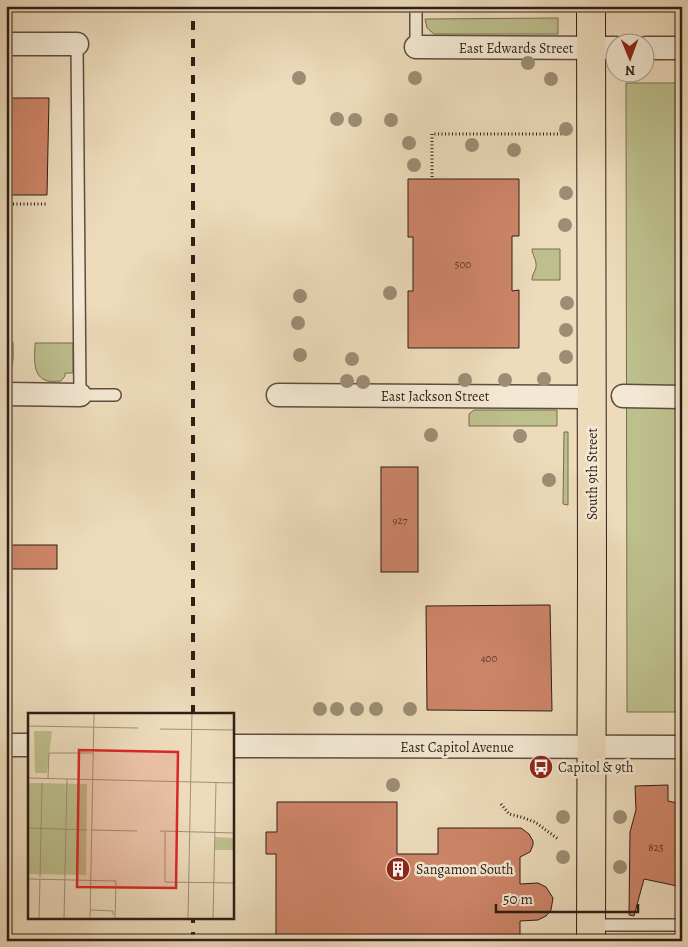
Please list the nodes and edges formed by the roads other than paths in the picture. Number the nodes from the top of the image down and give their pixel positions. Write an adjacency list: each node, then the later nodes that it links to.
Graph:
1 (416, 6): 5 (lane)
2 (592, 6): 6 (main road, South 9th Street)
3 (6, 44): 4 (street)
4 (77, 44): 10 (lane)
5 (416, 47): 6 (street, East Edwards Street)
6 (604, 48): 14 (main road, South 9th Street)
7 (656, 48): 8 (street)
8 (682, 48)
9 (6, 394): 10 (street)
10 (80, 395): 11 (lane)
11 (115, 395)
12 (278, 395): 14 (street, East Jackson Street)
13 (623, 396): 15 (street)
14 (592, 397): 20 (main road, South 9th Street)
15 (682, 397)
16 (6, 745): 17 (street)
17 (28, 745)
18 (234, 746): 20 (street, East Capitol Avenue)
19 (682, 747): 20 (street, East Capitol Avenue)
20 (592, 748): 22 (main road, South 9th Street)
21 (682, 925): 22 (lane)
22 (591, 933)

